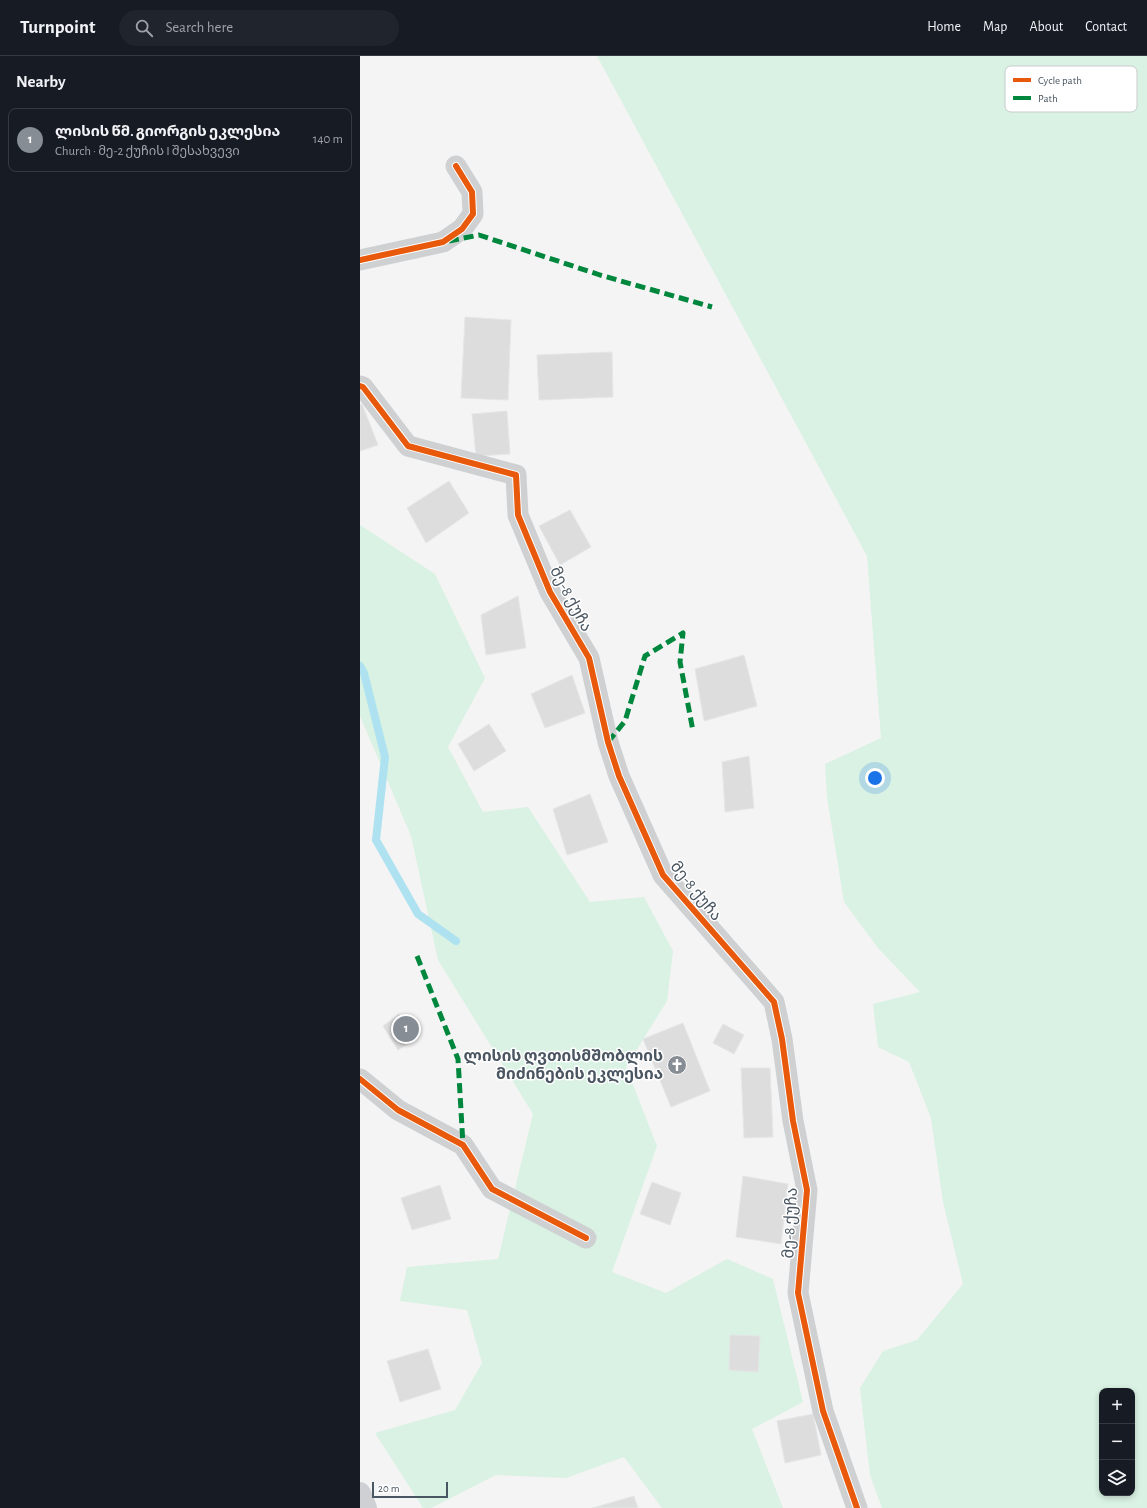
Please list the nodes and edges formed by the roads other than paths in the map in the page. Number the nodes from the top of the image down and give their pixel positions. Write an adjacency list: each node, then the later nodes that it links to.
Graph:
1 (456, 166): 2 (street)
2 (360, 260)
3 (360, 386): 8 (street, მე-8 ქუჩა)
4 (360, 1080): 5 (street)
5 (586, 1238)
6 (360, 1493): 7 (main road)
7 (366, 1508)
8 (857, 1508)

